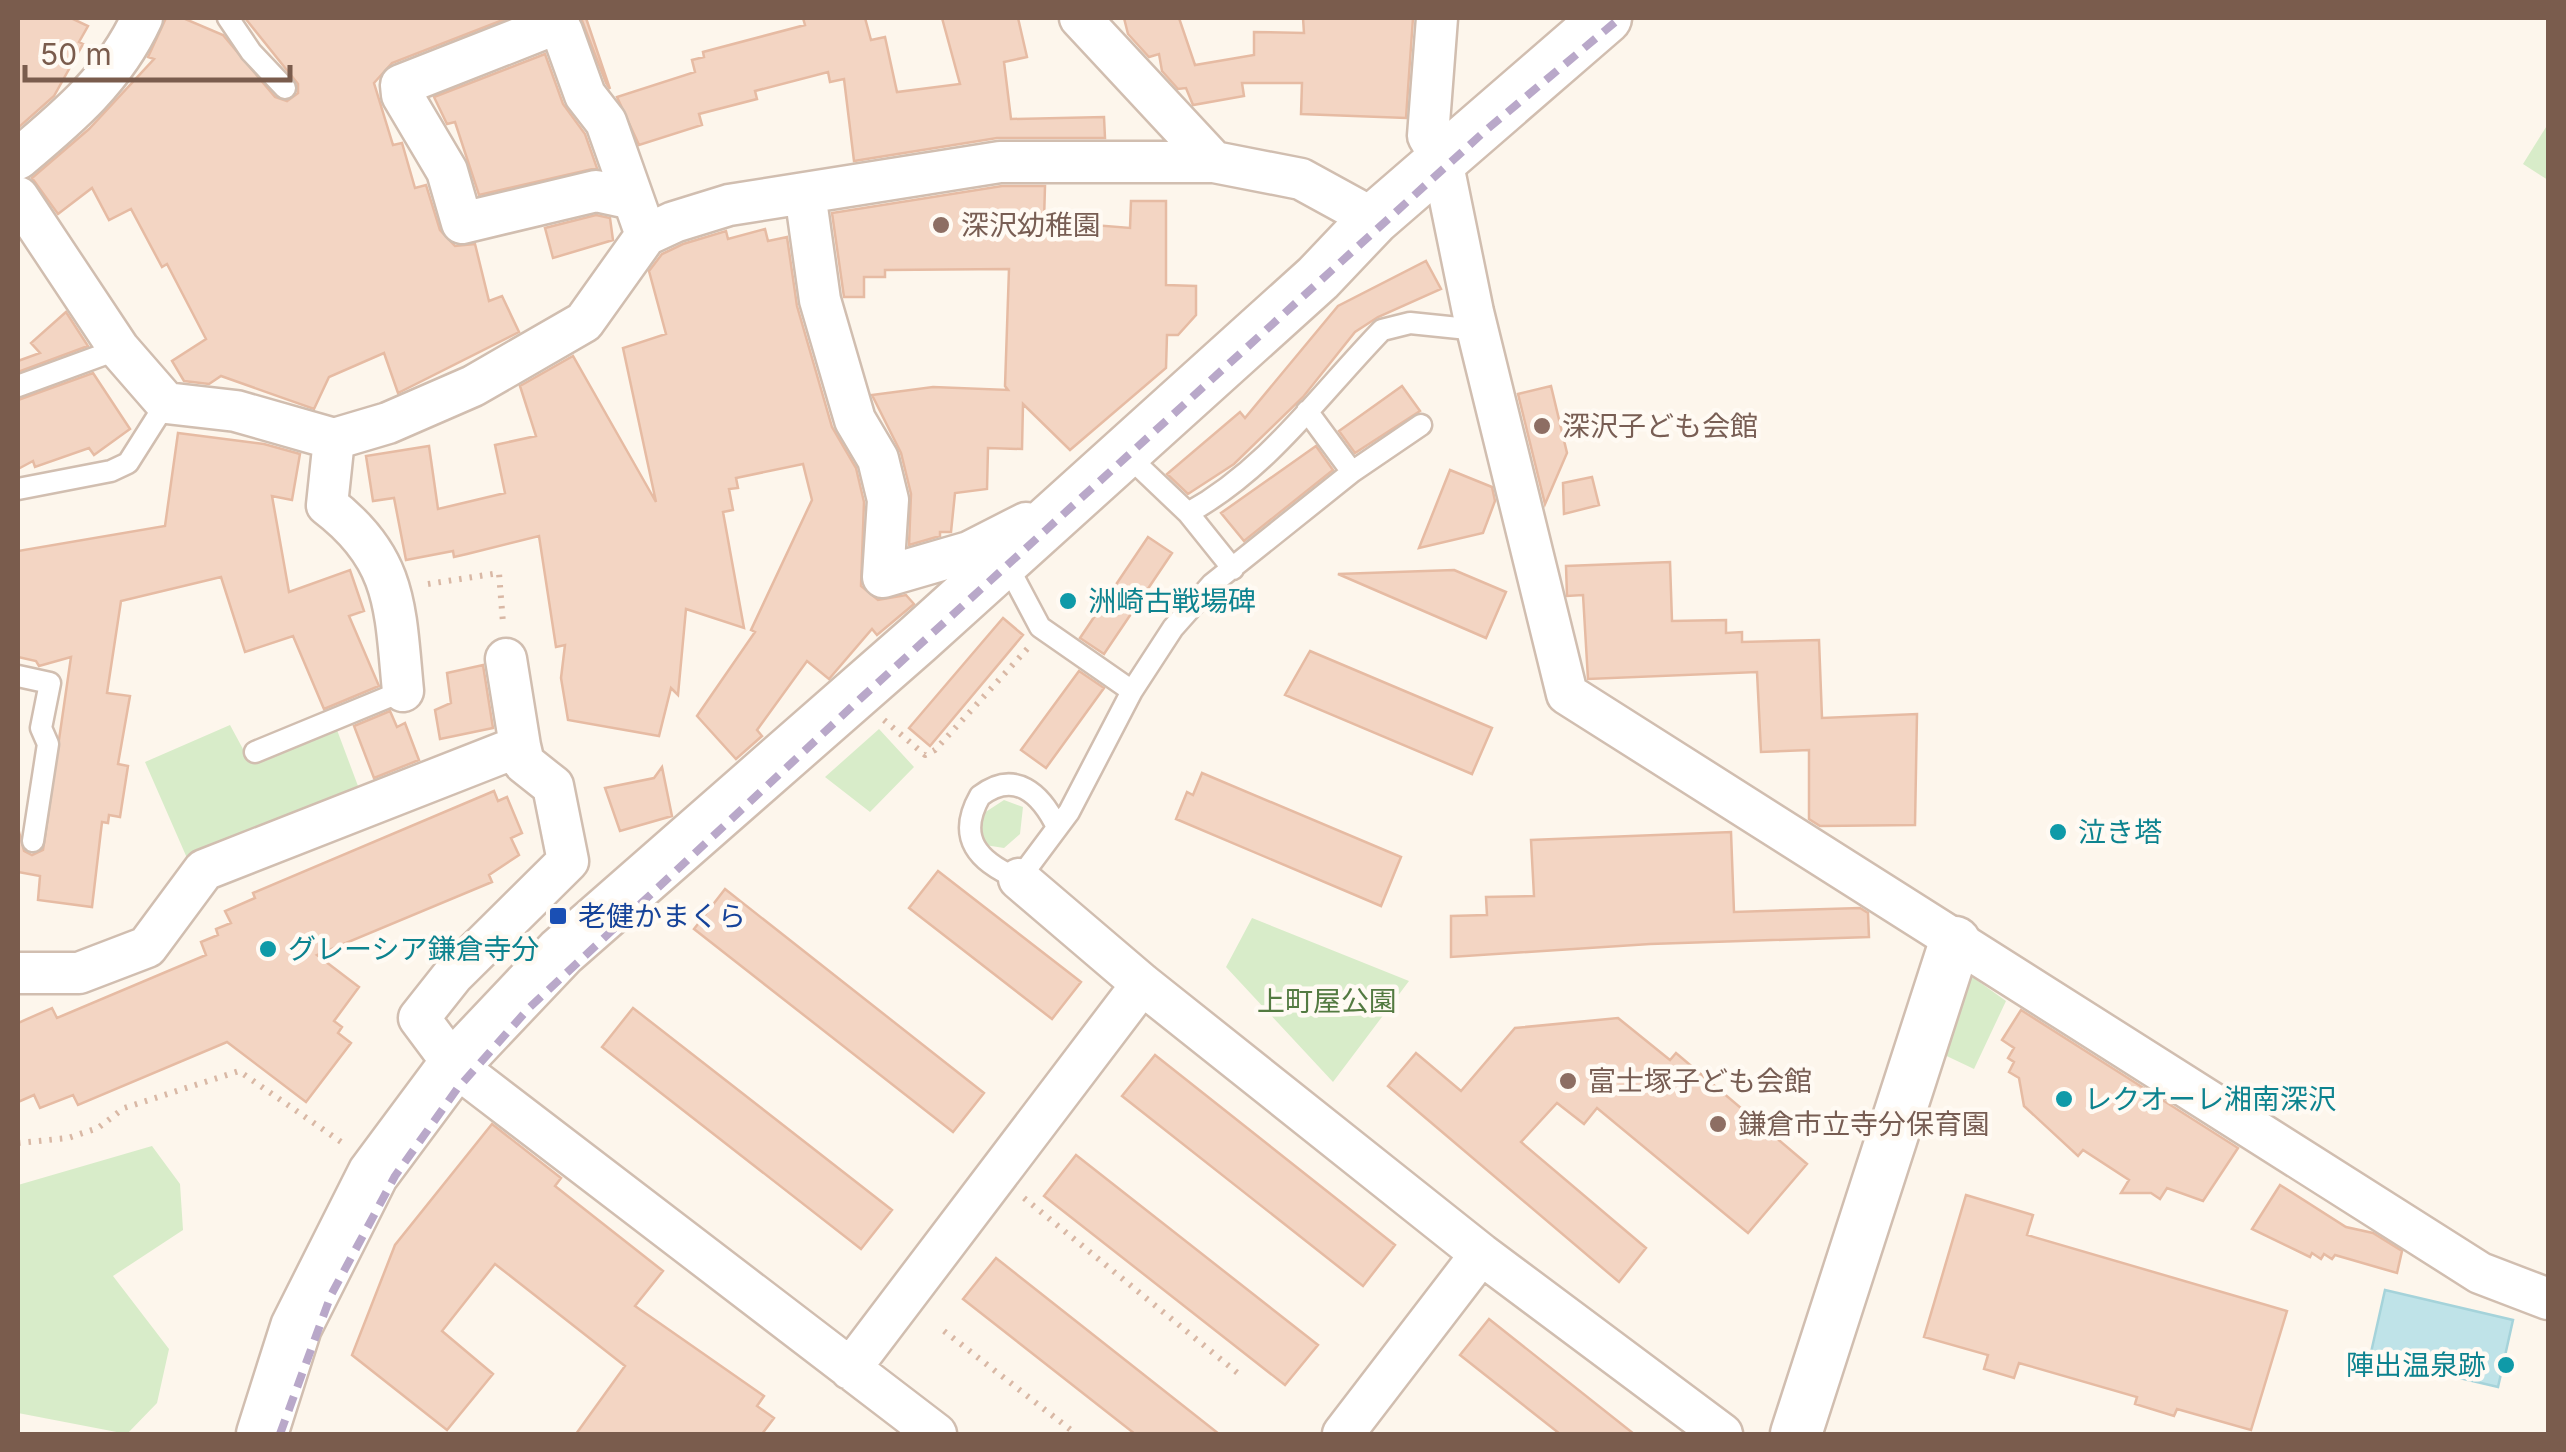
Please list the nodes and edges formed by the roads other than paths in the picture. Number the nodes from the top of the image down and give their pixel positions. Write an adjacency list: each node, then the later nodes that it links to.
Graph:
1 (142, 18): 7 (street)
2 (228, 18): 6 (lane)
3 (1080, 18): 9 (street)
4 (1437, 18): 8 (street)
5 (1606, 18): 8 (street)
6 (285, 88)
7 (18, 159)
8 (1442, 160): 13 (street); 14 (street)
9 (1214, 162): 10 (street); 13 (street)
10 (805, 193): 12 (street); 25 (street)
11 (18, 197): 15 (street)
12 (640, 217): 12 (street); 20 (street)
13 (1374, 219): 21 (street)
14 (1478, 330): 18 (lane); 37 (street)
15 (119, 349): 16 (lane); 17 (street)
16 (18, 386)
17 (166, 403): 20 (street); 23 (lane)
18 (1307, 411): 22 (lane); 24 (lane)
19 (1421, 425): 22 (lane)
20 (334, 438): 30 (street)
21 (1125, 453): 24 (lane); 25 (street)
22 (1352, 472): 27 (lane)
23 (18, 489)
24 (1188, 513): 27 (lane)
25 (1042, 528): 26 (street)
26 (1005, 560): 31 (lane); 40 (street)
27 (1232, 569): 31 (lane)
28 (506, 659): 32 (street)
29 (18, 676): 35 (lane)
30 (403, 691): 33 (lane)
31 (1132, 691): 34 (lane)
32 (520, 746): 38 (street); 40 (street)
33 (256, 752)
34 (1057, 827): 36 (lane); 36 (lane)
35 (34, 841)
36 (1019, 879): 39 (street)
37 (1955, 942): 42 (street); 48 (street)
38 (18, 973)
39 (1142, 984): 41 (street); 43 (street)
40 (454, 1065): 43 (street); 44 (street)
41 (1480, 1254): 46 (street); 47 (street)
42 (2548, 1300)
43 (850, 1369): 45 (street)
44 (262, 1434)
45 (936, 1434)
46 (1342, 1434)
47 (1722, 1434)
48 (1796, 1434)

